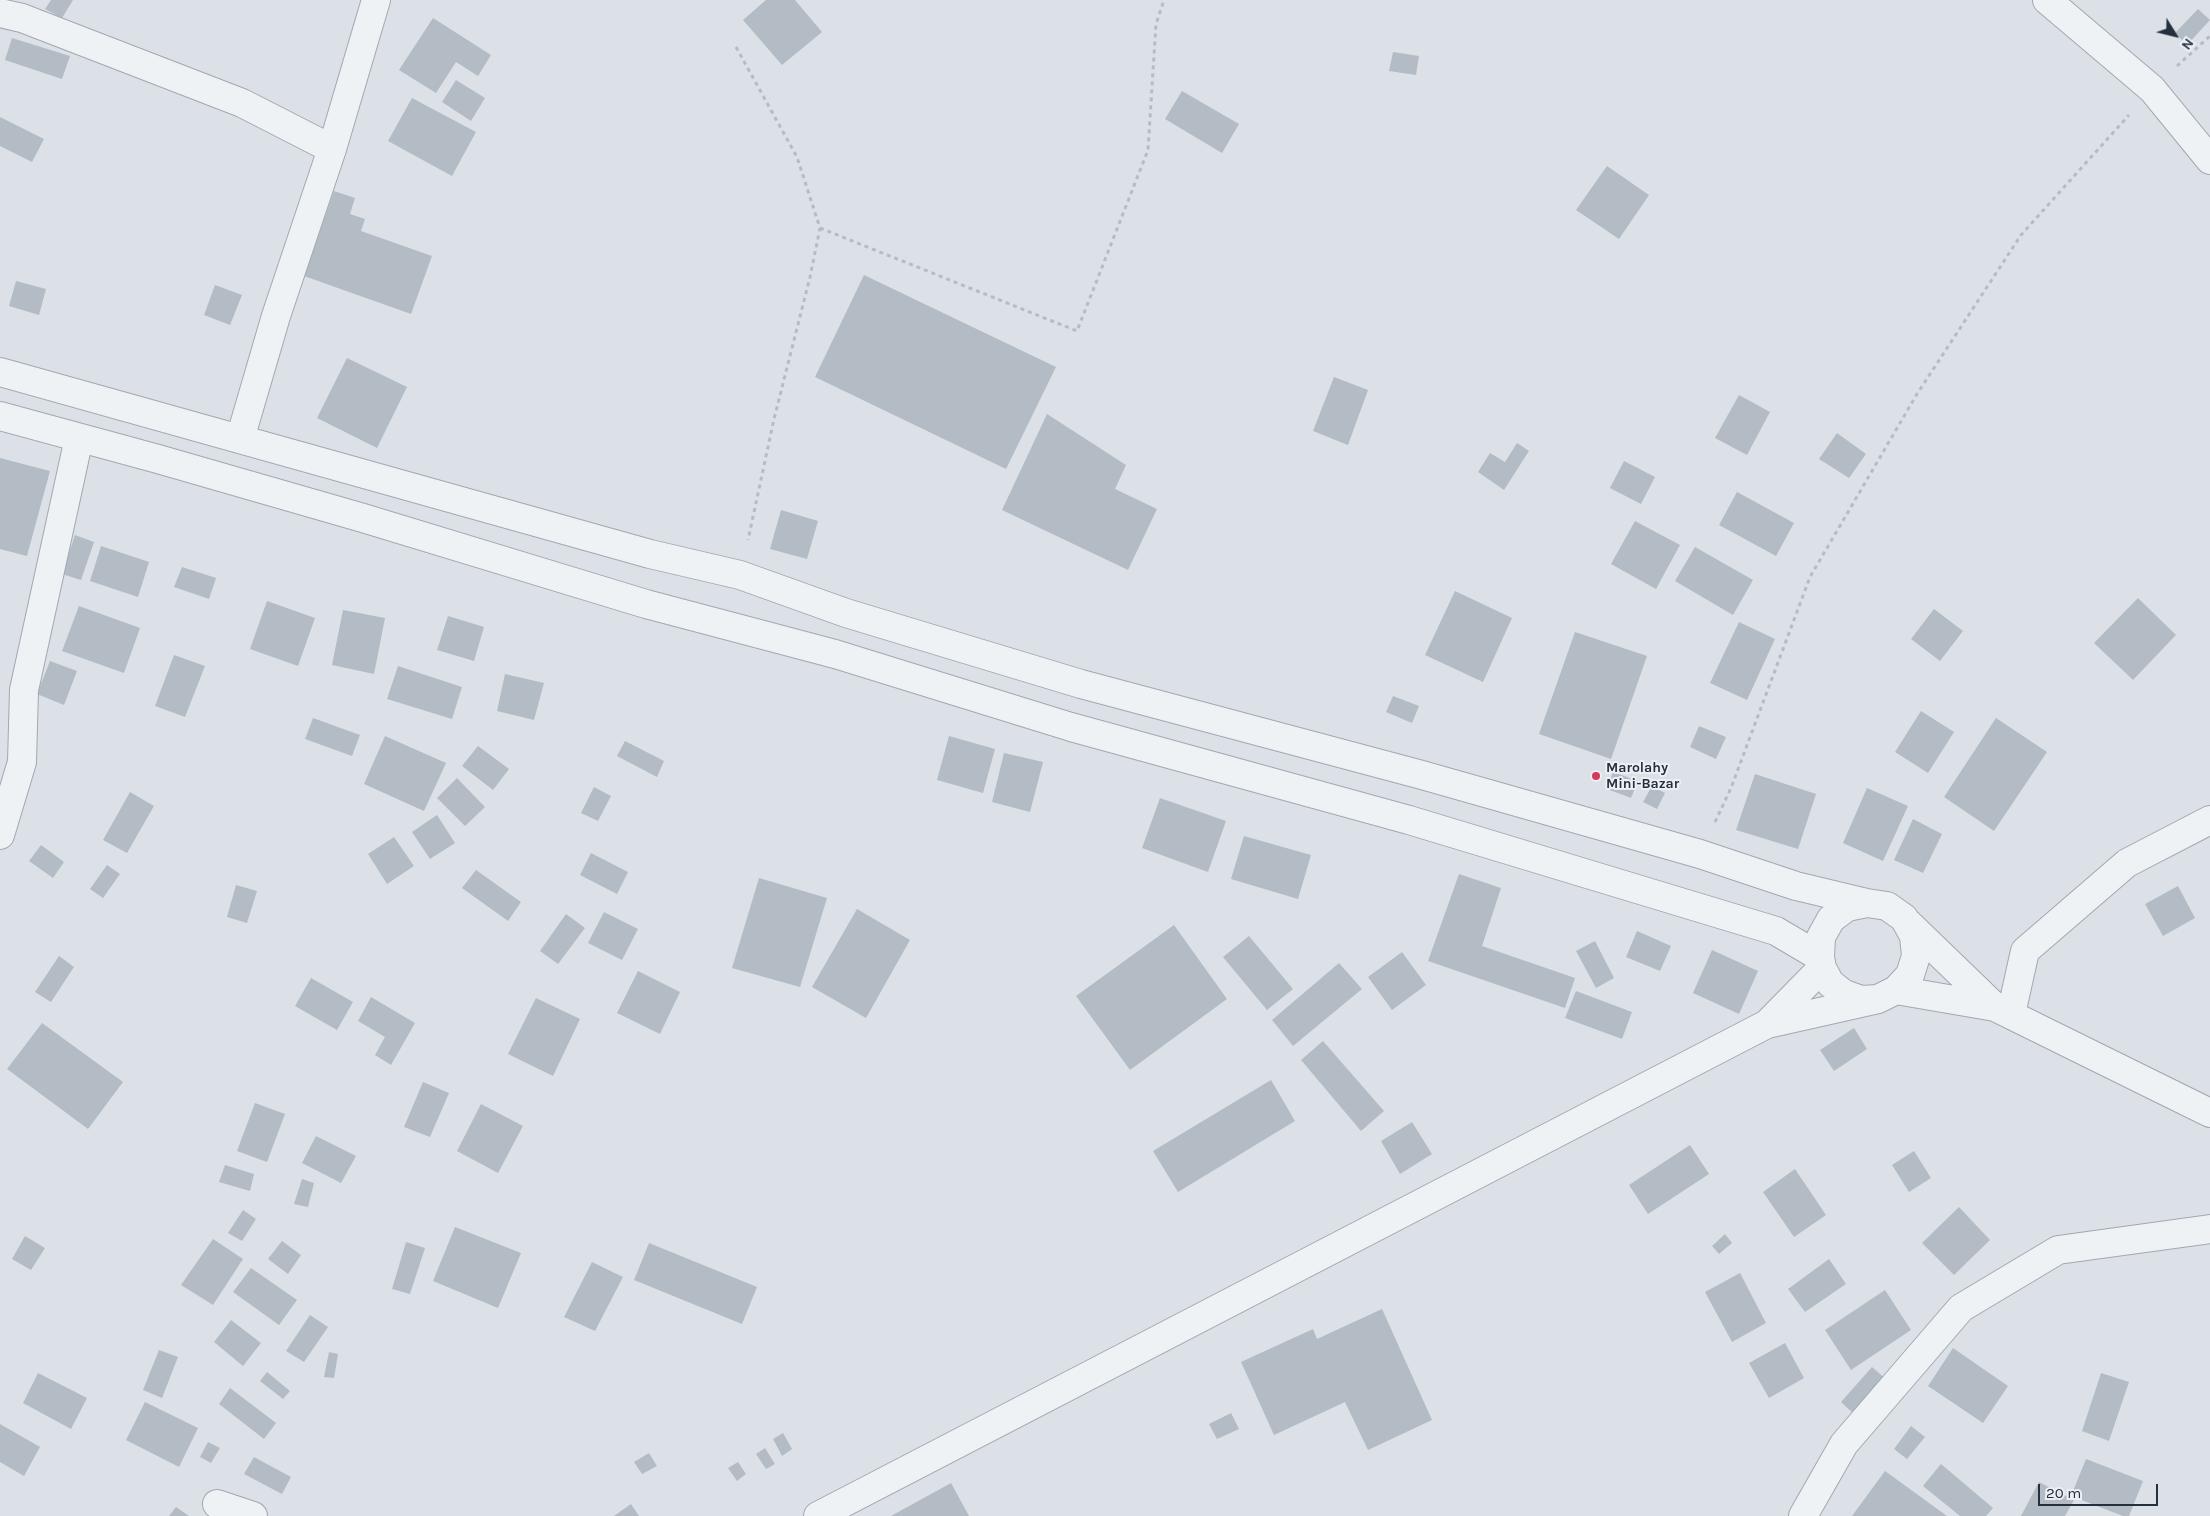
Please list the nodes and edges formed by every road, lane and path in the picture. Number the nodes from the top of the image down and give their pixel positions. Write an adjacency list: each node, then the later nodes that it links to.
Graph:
1 (376, 0): 8 (street)
2 (1164, 0): 10 (path)
3 (2047, 0): 7 (street)
4 (18, 10): 8 (street)
5 (2210, 36): 7 (path)
6 (736, 47): 10 (path)
7 (2152, 89): 9 (street); 24 (path)
8 (332, 149): 15 (street)
9 (2210, 160)
10 (820, 228): 17 (path)
11 (0, 372): 13 (street)
12 (0, 416): 14 (street)
13 (168, 420): 15 (street); 16 (street)
14 (79, 438): 16 (street); 23 (street)
15 (240, 439): 17 (street)
16 (158, 459): 19 (street)
17 (740, 575): 18 (street)
18 (846, 613): 19 (street); 20 (street)
19 (835, 654): 21 (street)
20 (1081, 684): 21 (street); 24 (street)
21 (1071, 726): 27 (street)
22 (2210, 820): 29 (street)
23 (0, 835)
24 (1700, 854): 25 (street)
25 (1867, 903): 26 (street); 27 (street)
26 (1904, 918): 28 (street); 29 (street)
27 (1821, 962): 28 (street); 30 (street)
28 (1887, 994): 29 (street); 30 (street)
29 (2003, 1011): 31 (street)
30 (1767, 1024): 35 (street)
31 (2210, 1113)
32 (2210, 1228): 36 (street)
33 (217, 1504): 34 (street)
34 (253, 1516)
35 (818, 1516)
36 (1803, 1516)

